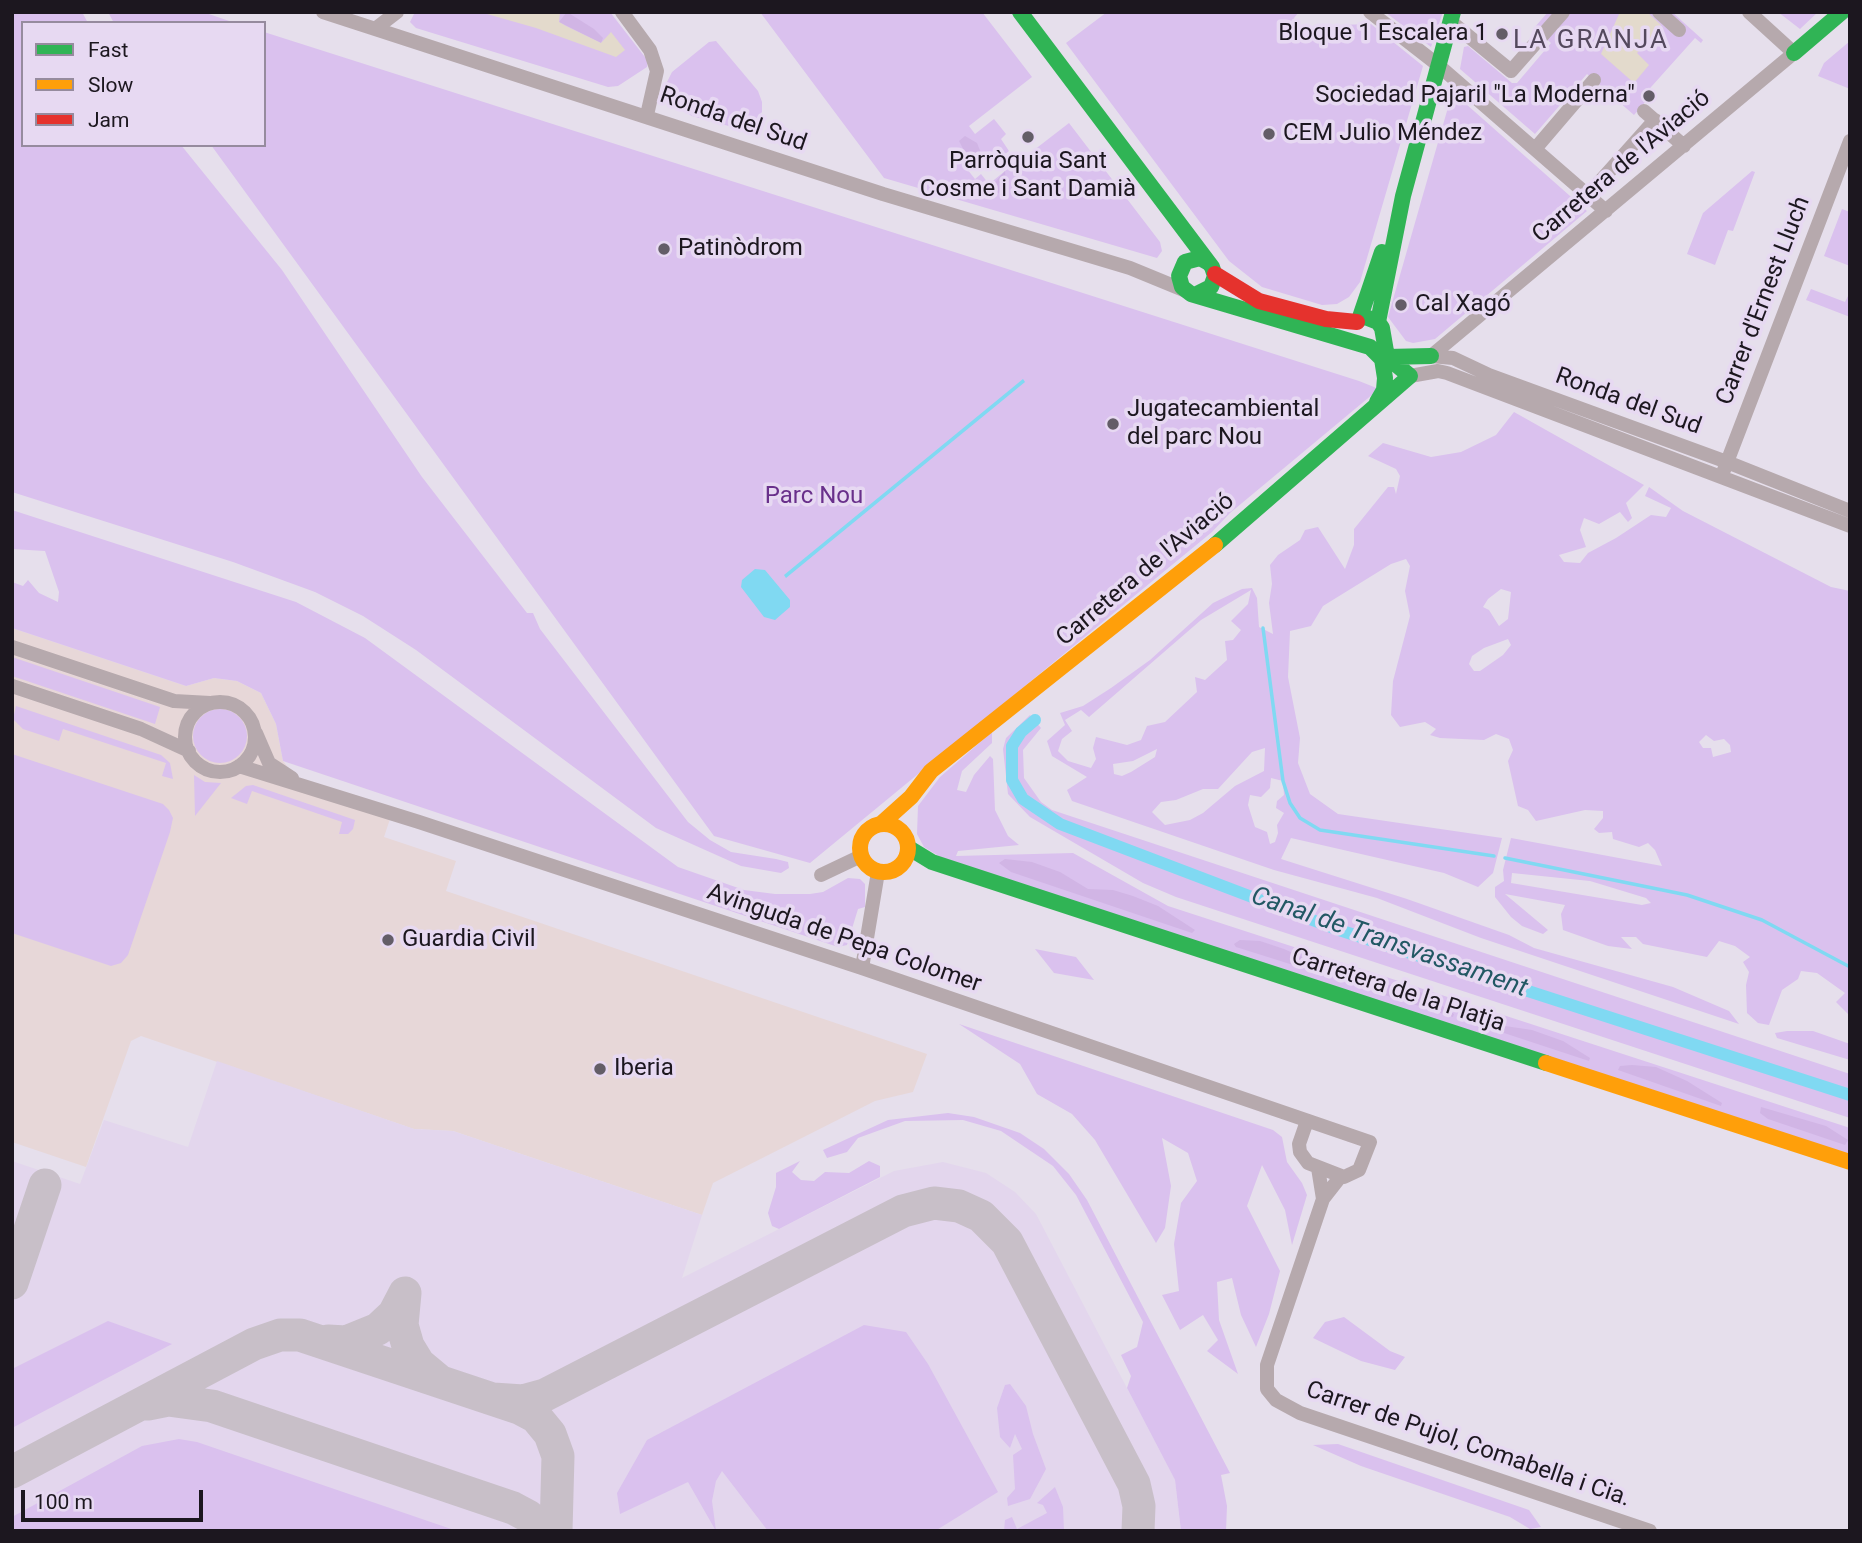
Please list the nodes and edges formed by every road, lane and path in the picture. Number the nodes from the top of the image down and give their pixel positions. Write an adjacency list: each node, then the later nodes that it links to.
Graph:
1 (323, 12): 12 (street, Ronda del Sud)
2 (397, 12): 12 (street)
3 (622, 12): 17 (street)
4 (1006, 12): 24 (street)
5 (1020, 12): 26 (street)
6 (1370, 12): 15 (street)
7 (1563, 12): 11 (street)
8 (1659, 12): 13 (street)
9 (1749, 12): 14 (street)
10 (1842, 12): 14 (street, Carretera de l'Aviació)
11 (1452, 17): 15 (street)
12 (375, 29): 17 (street, Ronda del Sud)
13 (1679, 30)
14 (1794, 53): 19 (street, Carretera de l'Aviació)
15 (1438, 65): 20 (street); 22 (street)
16 (1594, 80): 20 (street)
17 (646, 115): 25 (street, Ronda del Sud)
18 (1850, 141): 33 (street, Carrer d'Ernest Lluch)
19 (1684, 146): 21 (street); 23 (street, Carretera de l'Aviació)
20 (1535, 149): 21 (street)
21 (1588, 195): 23 (street)
22 (1403, 196): 28 (street); 29 (street)
23 (1606, 211): 30 (street, Carretera de l'Aviació)
24 (1184, 264): 25 (street, Ronda del Sud); 26 (street); 27 (street)
25 (1130, 268): 27 (street, Ronda del Sud)
26 (1212, 268): 27 (street); 28 (street, Ronda del Sud)
27 (1192, 293): 29 (street, Ronda del Sud)
28 (1358, 321): 29 (street, Ronda del Sud); 29 (street)
29 (1376, 344): 30 (street, Ronda del Sud); 31 (street, Ronda del Sud); 32 (street)
30 (1432, 356): 33 (street, Ronda del Sud)
31 (1410, 376): 32 (street, Carretera de l'Aviació); 34 (street, Ronda del Sud)
32 (1377, 403): 44 (street, Carretera de l'Aviació)
33 (1727, 462): 34 (street, Carrer d'Ernest Lluch); 35 (street, Ronda del Sud)
34 (1722, 477): 36 (street, Ronda del Sud)
35 (1850, 511)
36 (1850, 526)
37 (12, 647): 39 (street)
38 (12, 686): 41 (street)
39 (211, 704): 40 (street); 41 (street)
40 (251, 722): 42 (street); 43 (street, Avinguda de Pepa Colomer)
41 (189, 751): 42 (street)
42 (239, 766): 43 (street, Avinguda de Pepa Colomer)
43 (302, 785): 50 (street, Avinguda de Pepa Colomer)
44 (911, 797): 45 (street, Carretera de l'Aviació); 46 (street)
45 (881, 823): 46 (street); 47 (street)
46 (906, 851): 48 (street); 53 (street, Carretera de la Platja)
47 (861, 856): 48 (street); 49 (street)
48 (878, 872): 50 (street)
49 (821, 875)
50 (862, 968): 51 (street, Avinguda de Pepa Colomer)
51 (1307, 1121): 52 (street, Avinguda de Pepa Colomer); 54 (street, Carrer de Pujol, Comabella i Cia.)
52 (1370, 1142): 55 (street, Carrer de Pujol, Comabella i Cia.)
53 (1850, 1163)
54 (1318, 1168): 55 (street); 56 (street, Carrer de Pujol, Comabella i Cia.)
55 (1341, 1176): 56 (street, Carrer de Pujol, Comabella i Cia.)
56 (1323, 1199): 57 (street, Carrer de Pujol, Comabella i Cia.)
57 (1650, 1531)

